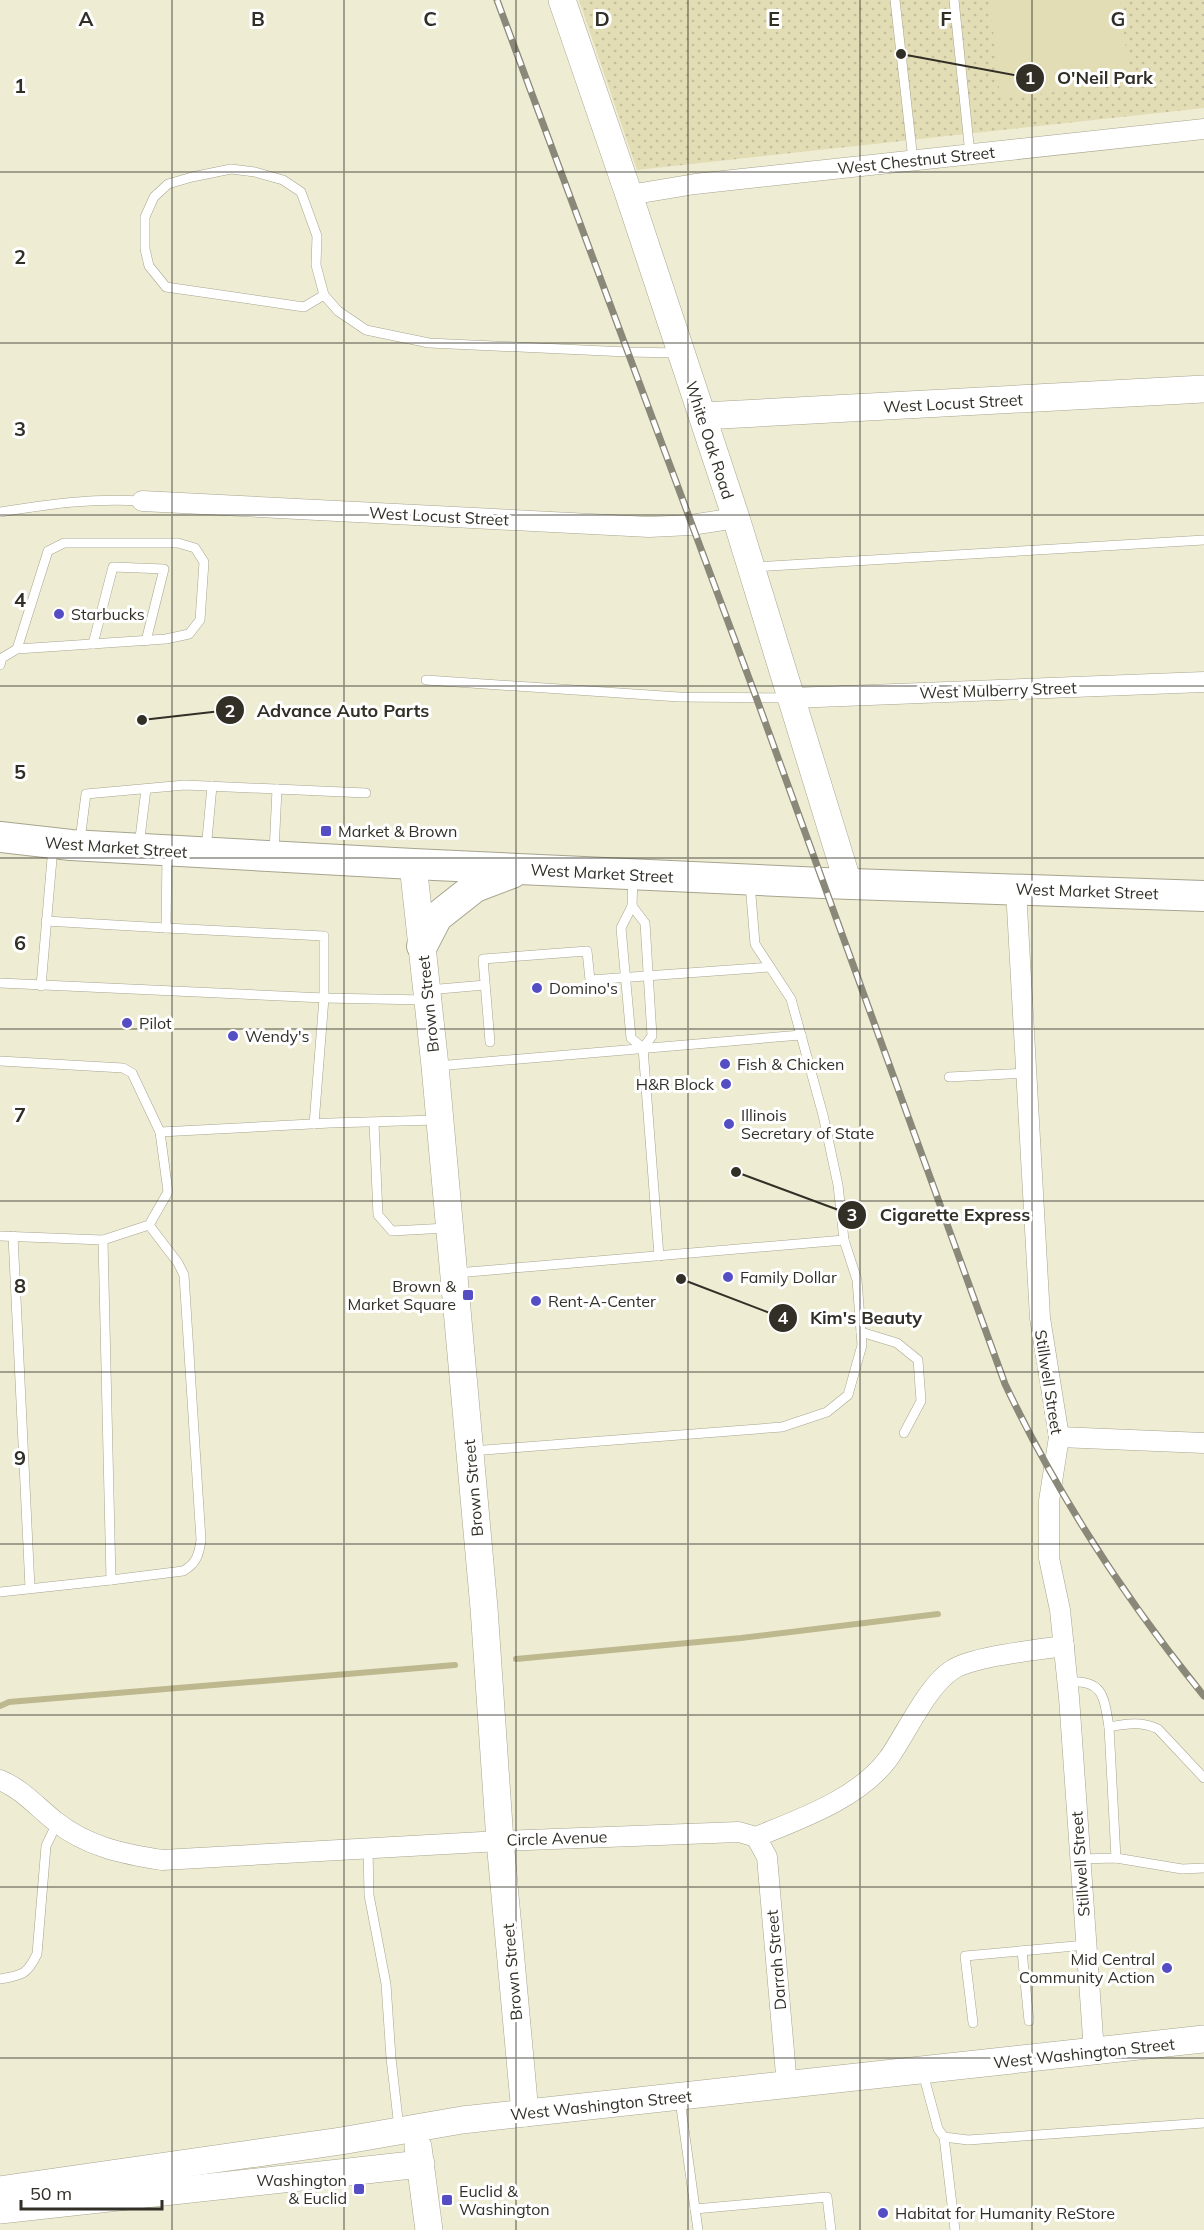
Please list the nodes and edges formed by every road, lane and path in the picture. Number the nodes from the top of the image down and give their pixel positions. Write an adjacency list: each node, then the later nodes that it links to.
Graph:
1 (562, 0): 7 (street, White Oak Road)
2 (895, 0): 6 (lane)
3 (954, 0): 5 (lane)
4 (1204, 129): 5 (street, West Chestnut Street)
5 (970, 154): 6 (street, West Chestnut Street)
6 (913, 160): 7 (street, West Chestnut Street)
7 (630, 195): 9 (street, White Oak Road)
8 (324, 295): 8 (lane); 9 (lane)
9 (682, 353): 11 (street, White Oak Road)
10 (1204, 389): 11 (street, West Locust Street)
11 (703, 416): 14 (street, White Oak Road)
12 (142, 501): 13 (lane); 14 (street, West Locust Street)
13 (0, 512)
14 (736, 518): 16 (street, White Oak Road)
15 (1204, 540): 16 (lane)
16 (751, 567): 23 (street, White Oak Road)
17 (146, 641): 18 (lane); 18 (lane); 19 (lane)
18 (93, 644): 19 (lane)
19 (17, 649): 20 (lane)
20 (0, 665)
21 (426, 680): 23 (lane)
22 (1204, 682): 23 (street, West Mulberry Street)
23 (792, 698): 37 (street, White Oak Road)
24 (212, 786): 25 (lane); 26 (lane); 31 (lane)
25 (146, 789): 29 (lane); 30 (lane)
26 (277, 789): 27 (lane); 32 (lane)
27 (366, 793)
28 (0, 837): 29 (main road, West Market Street)
29 (66, 844): 30 (main road, West Market Street); 41 (lane)
30 (153, 850): 31 (main road, West Market Street); 42 (lane)
31 (206, 853): 32 (main road, West Market Street)
32 (274, 857): 33 (main road, West Market Street)
33 (413, 864): 34 (main road, West Market Street); 43 (street, Brown Street)
34 (523, 869): 35 (main road, West Market Street); 43 (main road)
35 (633, 874): 36 (main road, West Market Street); 40 (lane)
36 (749, 879): 37 (main road, West Market Street); 44 (lane)
37 (848, 883): 38 (main road, West Market Street)
38 (1016, 889): 39 (main road, West Market Street); 57 (street, Stillwell Street)
39 (1204, 896)
40 (632, 906): 45 (lane); 46 (lane)
41 (46, 921): 42 (lane); 49 (lane)
42 (166, 928): 51 (lane)
43 (422, 946): 50 (street, Brown Street)
44 (770, 967): 45 (lane); 52 (lane)
45 (648, 976): 46 (lane); 54 (lane)
46 (624, 977): 48 (lane); 54 (lane)
47 (0, 983): 49 (lane)
48 (485, 985): 50 (lane); 53 (lane)
49 (41, 986): 51 (lane)
50 (427, 995): 51 (lane); 56 (street, Brown Street)
51 (324, 998): 61 (lane)
52 (801, 1035): 54 (lane); 68 (lane)
53 (490, 1042)
54 (643, 1048): 56 (lane); 69 (lane)
55 (0, 1061): 62 (lane)
56 (435, 1066): 59 (street, Brown Street)
57 (1026, 1073): 58 (lane); 73 (street, Stillwell Street)
58 (948, 1077)
59 (440, 1120): 60 (lane); 64 (street, Brown Street)
60 (374, 1123): 61 (lane); 64 (lane)
61 (314, 1124): 62 (lane)
62 (160, 1132): 63 (lane)
63 (149, 1225): 67 (lane); 76 (lane)
64 (449, 1227): 70 (street, Brown Street)
65 (0, 1236): 66 (lane)
66 (13, 1236): 67 (lane); 77 (lane)
67 (103, 1240): 76 (lane)
68 (844, 1240): 69 (lane); 71 (lane)
69 (659, 1256): 70 (lane)
70 (454, 1273): 75 (street, Brown Street)
71 (861, 1332): 72 (lane); 75 (lane)
72 (904, 1433)
73 (1059, 1437): 74 (street); 79 (street, Stillwell Street)
74 (1204, 1443)
75 (470, 1452): 86 (street, Brown Street)
76 (111, 1581): 77 (lane)
77 (30, 1588): 78 (lane)
78 (0, 1592)
79 (1064, 1646): 80 (street, Stillwell Street); 85 (street)
80 (1068, 1682): 81 (lane); 89 (street, Stillwell Street)
81 (1108, 1727): 82 (lane); 88 (lane)
82 (1204, 1778)
83 (0, 1780): 84 (street, Circle Avenue)
84 (57, 1823): 87 (street, Circle Avenue); 93 (lane)
85 (756, 1837): 86 (street, Circle Avenue); 99 (street, Darrah Street)
86 (500, 1840): 87 (street, Circle Avenue); 101 (street, Brown Street)
87 (368, 1848): 103 (lane)
88 (1116, 1858): 89 (lane); 90 (lane)
89 (1080, 1859): 91 (street, Stillwell Street)
90 (1204, 1868)
91 (1086, 1945): 92 (lane); 97 (street, Stillwell Street)
92 (1022, 1951): 94 (lane); 95 (lane)
93 (0, 1979)
94 (1029, 2021)
95 (973, 2023)
96 (1204, 2039): 97 (street, West Washington Street)
97 (1094, 2052): 98 (street, West Washington Street)
98 (922, 2071): 99 (street, West Washington Street); 104 (lane)
99 (787, 2086): 100 (street, West Washington Street)
100 (679, 2097): 101 (street, West Washington Street); 107 (lane)
101 (525, 2112): 103 (street, West Washington Street)
102 (1204, 2123): 104 (lane)
103 (408, 2130): 105 (street); 106 (street, West Washington Street)
104 (944, 2137): 112 (lane)
105 (421, 2164): 108 (street); 109 (street)
106 (0, 2190)
107 (695, 2209): 110 (lane); 111 (lane)
108 (0, 2210)
109 (429, 2230)
110 (698, 2230)
111 (831, 2230)
112 (955, 2230)

